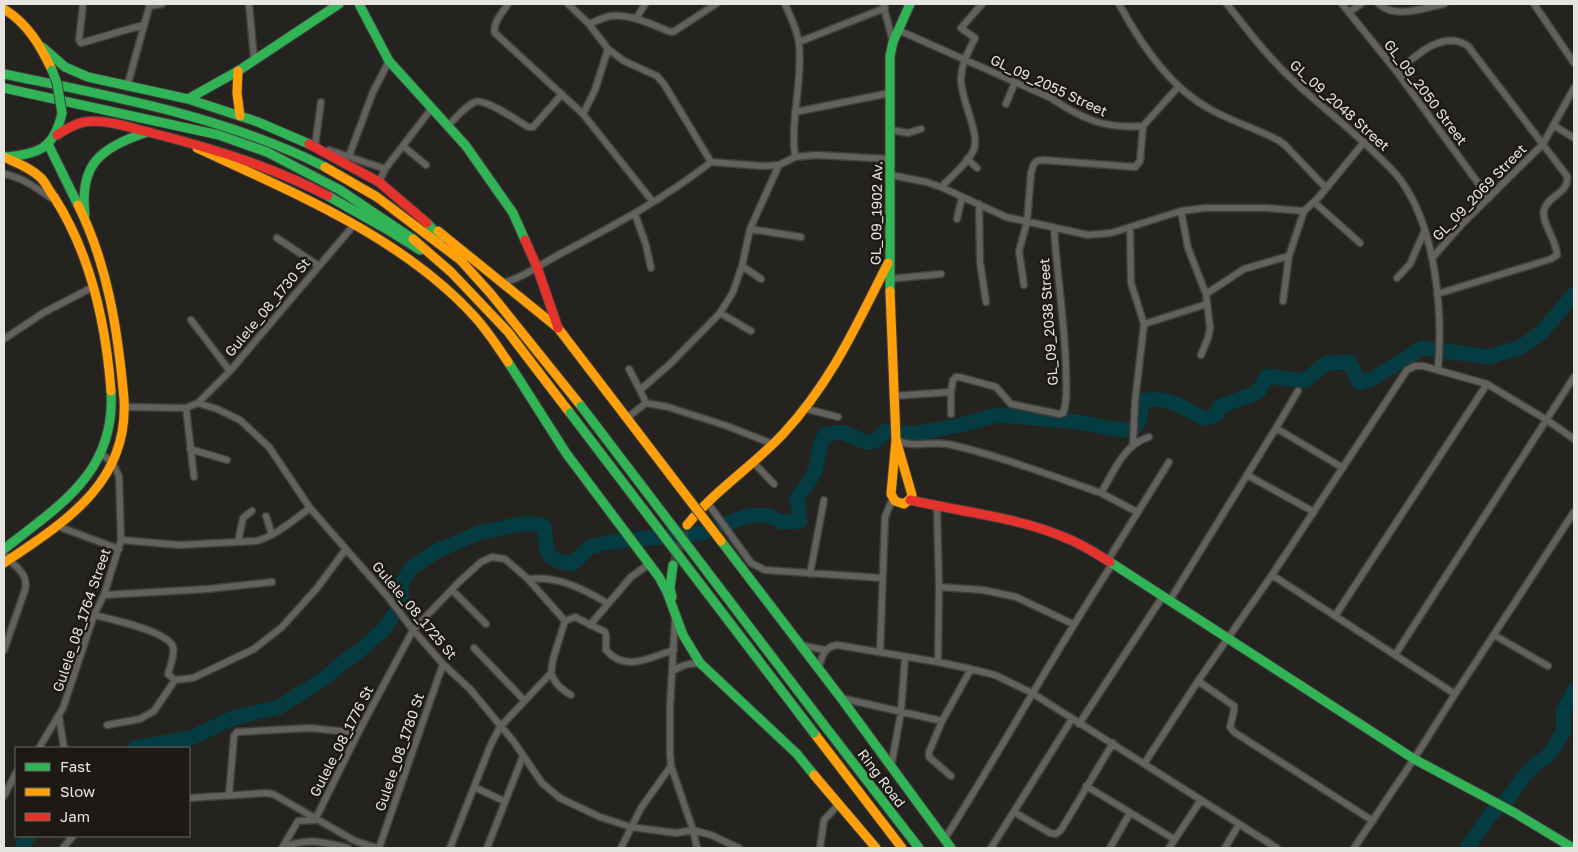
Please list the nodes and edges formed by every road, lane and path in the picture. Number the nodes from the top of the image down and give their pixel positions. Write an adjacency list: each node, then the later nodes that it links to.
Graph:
1 (83, 4): 26 (street)
2 (162, 4): 20 (street)
3 (249, 4): 32 (street)
4 (338, 4): 32 (main road)
5 (359, 4): 34 (main road)
6 (508, 4): 45 (street)
7 (568, 4): 25 (street)
8 (644, 4): 24 (street)
9 (716, 4): 24 (street)
10 (785, 4): 28 (street)
11 (910, 4): 27 (main road, GL_09_1902 Av.)
12 (982, 4): 33 (street)
13 (1119, 4): 40 (street)
14 (1227, 4): 62 (street, GL_09_2048 Street)
15 (1342, 4): 23 (street, GL_09_2050 Street)
16 (1361, 4): 23 (street)
17 (1378, 4): 18 (street)
18 (1444, 4)
19 (1534, 4): 35 (street)
20 (149, 5): 26 (street)
21 (884, 6): 28 (street); 29 (street)
22 (4, 9): 30 (main road)
23 (1349, 12): 37 (street, GL_09_2050 Street)
24 (636, 18): 25 (street)
25 (589, 24): 31 (street)
26 (143, 26): 41 (street)
27 (898, 30): 29 (main road, GL_09_1902 Av.); 33 (street, GL_09_2055 Street)
28 (799, 42): 50 (street)
29 (893, 42): 44 (main road, GL_09_1902 Av.)
30 (42, 47): 41 (main road); 59 (main road, bridge)
31 (608, 49): 51 (street); 72 (street)
32 (254, 58): 36 (main road)
33 (964, 59): 39 (street, GL_09_2055 Street); 71 (street)
34 (389, 61): 49 (main road); 67 (street)
35 (1574, 63)
36 (238, 71): 46 (main road); 52 (main road)
37 (1397, 72): 64 (street); 83 (street, GL_09_2050 Street)
38 (4, 74): 105 (main road)
39 (1015, 82): 48 (street); 55 (street, GL_09_2055 Street)
40 (1179, 86): 55 (street); 81 (street)
41 (127, 87): 46 (main road)
42 (4, 88): 111 (main road)
43 (1574, 88): 53 (street, GL_09_2069 Street)
44 (890, 92): 50 (street); 57 (main road, GL_09_1902 Av.)
45 (562, 94): 51 (street); 54 (street)
46 (188, 99): 52 (main road)
47 (321, 102): 65 (street)
48 (1006, 104)
49 (432, 108): 54 (main road); 66 (street)
50 (795, 112): 69 (street)
51 (583, 114): 84 (street)
52 (240, 116): 65 (main road)
53 (1553, 125): 61 (street); 64 (street, GL_09_2069 Street)
54 (448, 126): 109 (main road)
55 (1143, 126): 93 (street)
56 (921, 129): 57 (street)
57 (890, 130): 70 (main road, GL_09_1902 Av.)
58 (148, 132): 59 (main road); 60 (main road); 94 (main road)
59 (56, 135): 63 (main road)
60 (175, 138): 95 (main road); 111 (main road)
61 (1574, 138)
62 (1364, 142): 81 (street); 99 (street, GL_09_2048 Street)
63 (48, 144): 68 (main road); 94 (main road)
64 (1543, 144): 83 (street, GL_09_2069 Street); 120 (street)
65 (315, 146): 67 (street); 79 (main road)
66 (403, 146): 73 (street); 76 (street)
67 (349, 156): 76 (street)
68 (4, 157): 86 (main road)
69 (795, 157): 70 (street); 74 (street)
70 (890, 159): 78 (main road, GL_09_1902 Av.)
71 (967, 159): 75 (street); 80 (street)
72 (711, 162): 74 (street); 84 (street)
73 (426, 165)
74 (779, 165): 98 (street)
75 (977, 168)
76 (385, 169): 79 (street)
77 (4, 174): 86 (street)
78 (891, 174): 80 (street); 106 (main road, GL_09_1902 Av.)
79 (379, 182): 92 (main road)
80 (941, 187): 82 (street)
81 (1326, 188): 85 (street)
82 (962, 197): 87 (street); 91 (street)
83 (1489, 198): 104 (street, GL_09_2069 Street)
84 (653, 202): 90 (street)
85 (1314, 202): 88 (street); 102 (street)
86 (60, 204): 118 (main road)
87 (979, 204): 93 (street); 122 (street)
88 (1304, 211): 89 (street); 103 (street)
89 (1181, 212): 96 (street); 119 (street)
90 (635, 214): 109 (street); 110 (street)
91 (957, 219)
92 (428, 222): 105 (main road); 116 (main road)
93 (1027, 222): 97 (street); 117 (street)
94 (88, 226): 142 (main road)
95 (353, 226): 107 (street, Gulele_08_1730 St); 189 (main road)
96 (1130, 227): 97 (street); 126 (street)
97 (1054, 228): 138 (street, GL_09_2038 Street)
98 (750, 229): 100 (street); 108 (street)
99 (1425, 230): 104 (street, GL_09_2048 Street); 113 (street)
100 (801, 237)
101 (277, 238): 107 (street)
102 (1360, 243)
103 (1289, 256): 119 (street); 121 (street)
104 (1433, 257): 120 (street, GL_09_2048 Street)
105 (458, 259): 286 (main road, Ring Road, bridge)
106 (889, 261): 115 (main road, GL_09_1902 Av.); 144 (main road)
107 (319, 266): 133 (street, Gulele_08_1730 St)
108 (742, 266): 114 (street); 124 (street)
109 (537, 267): 116 (street); 127 (main road)
110 (651, 268)
111 (451, 272): 285 (main road, Ring Road, bridge)
112 (941, 274): 115 (street)
113 (1397, 278)
114 (762, 279)
115 (889, 279): 139 (main road, GL_09_1902 Av.)
116 (502, 283): 127 (main road)
117 (1024, 285)
118 (93, 287): 129 (street); 156 (main road)
119 (1206, 294): 123 (street)
120 (1437, 294): 132 (street, GL_09_2048 Street)
121 (1283, 301)
122 (986, 302)
123 (1207, 304): 126 (street); 130 (street)
124 (720, 312): 128 (street); 136 (street)
125 (191, 320): 133 (street)
126 (1144, 324): 154 (street)
127 (558, 328): 147 (main road)
128 (751, 331)
129 (4, 339)
130 (1201, 355)
131 (629, 369): 136 (street)
132 (1438, 369): 135 (street); 161 (street)
133 (230, 371): 140 (street, Gulele_08_1730 St)
134 (1574, 378): 148 (street)
135 (1487, 384): 148 (street); 204 (street)
136 (640, 390): 141 (street)
137 (1298, 391): 149 (street)
138 (951, 392): 139 (street); 145 (street)
139 (892, 396): 152 (main road, GL_09_1902 Av.)
140 (198, 403): 143 (street); 173 (street, Gulele_08_1725 St)
141 (646, 403): 147 (street); 153 (street)
142 (125, 406): 143 (street); 160 (main road)
143 (186, 408): 155 (street)
144 (803, 408): 146 (street); 153 (main road)
145 (951, 414)
146 (838, 417)
147 (627, 418): 213 (main road, bridge)
148 (1547, 420): 151 (street); 219 (street)
149 (1276, 428): 161 (street); 162 (street)
150 (1149, 437): 154 (street)
151 (1574, 438)
152 (896, 440): 165 (main road); 166 (main road); 167 (street)
153 (773, 444): 159 (main road)
154 (1133, 444): 167 (street)
155 (190, 449): 157 (street); 163 (street)
156 (101, 453): 160 (street); 184 (main road)
157 (227, 460)
158 (1168, 462): 175 (street)
159 (754, 463): 164 (street); 171 (main road)
160 (113, 464): 180 (main road); 182 (street, Gulele_08_1764 Street)
161 (1343, 468): 176 (street)
162 (1246, 475): 176 (street); 201 (street)
163 (194, 477)
164 (774, 484)
165 (910, 487): 166 (main road); 170 (main road)
166 (892, 490): 169 (main road)
167 (1101, 494): 175 (street)
168 (824, 500): 191 (street)
169 (892, 500): 170 (main road); 195 (street)
170 (910, 500): 172 (main road)
171 (707, 502): 179 (main road); 191 (street)
172 (937, 507): 188 (main road); 198 (street)
173 (310, 508): 181 (street); 186 (street, Gulele_08_1725 St)
174 (252, 511): 183 (street)
175 (1137, 512): 188 (street)
176 (1314, 512): 193 (street)
177 (1574, 512): 211 (street)
178 (266, 516): 181 (street)
179 (687, 525)
180 (57, 526): 185 (street); 187 (main road)
181 (272, 534): 183 (street)
182 (121, 540): 183 (street); 185 (street, Gulele_08_1764 Street)
183 (238, 542)
184 (4, 549)
185 (119, 549): 200 (street, Gulele_08_1764 Street)
186 (346, 549): 210 (street, Gulele_08_1725 St); 229 (street)
187 (5, 559): 215 (street)
188 (1110, 562): 201 (main road); 208 (street)
189 (649, 564): 194 (main road); 202 (street)
190 (673, 565): 192 (main road)
191 (810, 574): 195 (street)
192 (671, 575): 194 (main road); 205 (main road)
193 (1272, 576): 204 (street); 212 (street)
194 (659, 577): 205 (main road)
195 (882, 578): 218 (street)
196 (528, 579): 199 (street, Gulele_08_1776 St); 202 (street); 206 (street, Gulele_08_1776 St)
197 (272, 582): 200 (street)
198 (940, 587): 208 (street); 221 (street)
199 (452, 590): 207 (street); 210 (street, Gulele_08_1776 St)
200 (104, 595): 203 (street, Gulele_08_1764 Street)
201 (1167, 598): 212 (main road); 240 (street)
202 (607, 603): 209 (street)
203 (94, 615): 229 (street); 237 (street, Gulele_08_1764 Street)
204 (1335, 616): 219 (street)
205 (676, 618): 216 (street); 222 (main road)
206 (565, 621): 209 (street); 228 (street)
207 (486, 624)
208 (1072, 624): 231 (street)
209 (590, 625): 216 (street)
210 (413, 630): 223 (street, Gulele_08_1725 St); 243 (street, Gulele_08_1776 St)
211 (1494, 635): 224 (street); 232 (street)
212 (1227, 638): 230 (street); 248 (main road)
213 (798, 644): 217 (street); 226 (main road)
214 (474, 648): 235 (street)
215 (4, 650)
216 (674, 650): 225 (street)
217 (825, 650): 218 (street); 226 (street)
218 (880, 652): 220 (street)
219 (1395, 655): 232 (street)
220 (905, 657): 221 (street); 236 (street)
221 (938, 662): 227 (street)
222 (700, 663): 225 (street); 261 (main road)
223 (443, 664): 242 (street, Gulele_08_1725 St); 277 (street, Gulele_08_1780 St)
224 (1548, 666)
225 (676, 669): 250 (street)
226 (818, 669): 234 (main road)
227 (971, 669): 231 (street); 239 (street)
228 (551, 673): 233 (street); 235 (street)
229 (174, 680): 241 (street)
230 (1198, 681): 249 (street); 265 (street)
231 (1032, 693): 238 (street); 271 (street)
232 (1455, 694): 248 (street)
233 (571, 695)
234 (841, 698): 236 (street); 251 (main road)
235 (524, 700): 242 (street)
236 (900, 712): 239 (street); 251 (street)
237 (59, 717): 245 (street, Gulele_08_1764 Street); 246 (street)
238 (1072, 719): 240 (street); 262 (street)
239 (942, 721): 253 (street)
240 (1079, 724): 244 (street)
241 (106, 725)
242 (500, 726): 247 (street, Gulele_08_1725 St); 255 (street)
243 (358, 733): 256 (street); 264 (street, Gulele_08_1776 St)
244 (1113, 743): 249 (street); 254 (street)
245 (40, 747)
246 (64, 747)
247 (523, 756): 260 (street); 267 (street, Gulele_08_1725 St)
248 (1414, 759): 265 (street); 294 (main road)
249 (1144, 764): 259 (street)
250 (671, 766): 267 (street); 268 (street)
251 (890, 768): 271 (main road)
252 (15, 775): 257 (street)
253 (951, 776)
254 (1086, 786): 262 (street); 263 (street)
255 (474, 787): 260 (street); 278 (street)
256 (229, 795): 258 (street); 264 (street)
257 (4, 796)
258 (190, 798)
259 (1201, 800): 266 (street); 270 (street)
260 (504, 801): 279 (street)
261 (840, 804): 283 (street); 284 (main road)
262 (1014, 812): 288 (street)
263 (1130, 813): 270 (street); 289 (street)
264 (315, 820): 272 (street); 274 (street)
265 (1373, 821): 293 (street)
266 (1239, 824): 291 (street); 292 (street)
267 (631, 827): 268 (street, Gulele_08_1725 St); 280 (street)
268 (693, 830): 281 (street); 282 (street)
269 (72, 837): 273 (street)
270 (1174, 839): 290 (street)
271 (944, 840): 287 (main road)
272 (355, 841): 276 (street); 277 (street)
273 (63, 848)
274 (282, 848): 275 (street)
275 (348, 848)
276 (352, 848)
277 (378, 848)
278 (450, 848)
279 (486, 848)
280 (621, 848)
281 (697, 848)
282 (739, 848)
283 (820, 848)
284 (876, 848)
285 (902, 848)
286 (918, 848)
287 (951, 848)
288 (991, 848)
289 (1110, 848)
290 (1169, 848)
291 (1225, 848)
292 (1277, 848)
293 (1354, 848)
294 (1573, 848)

